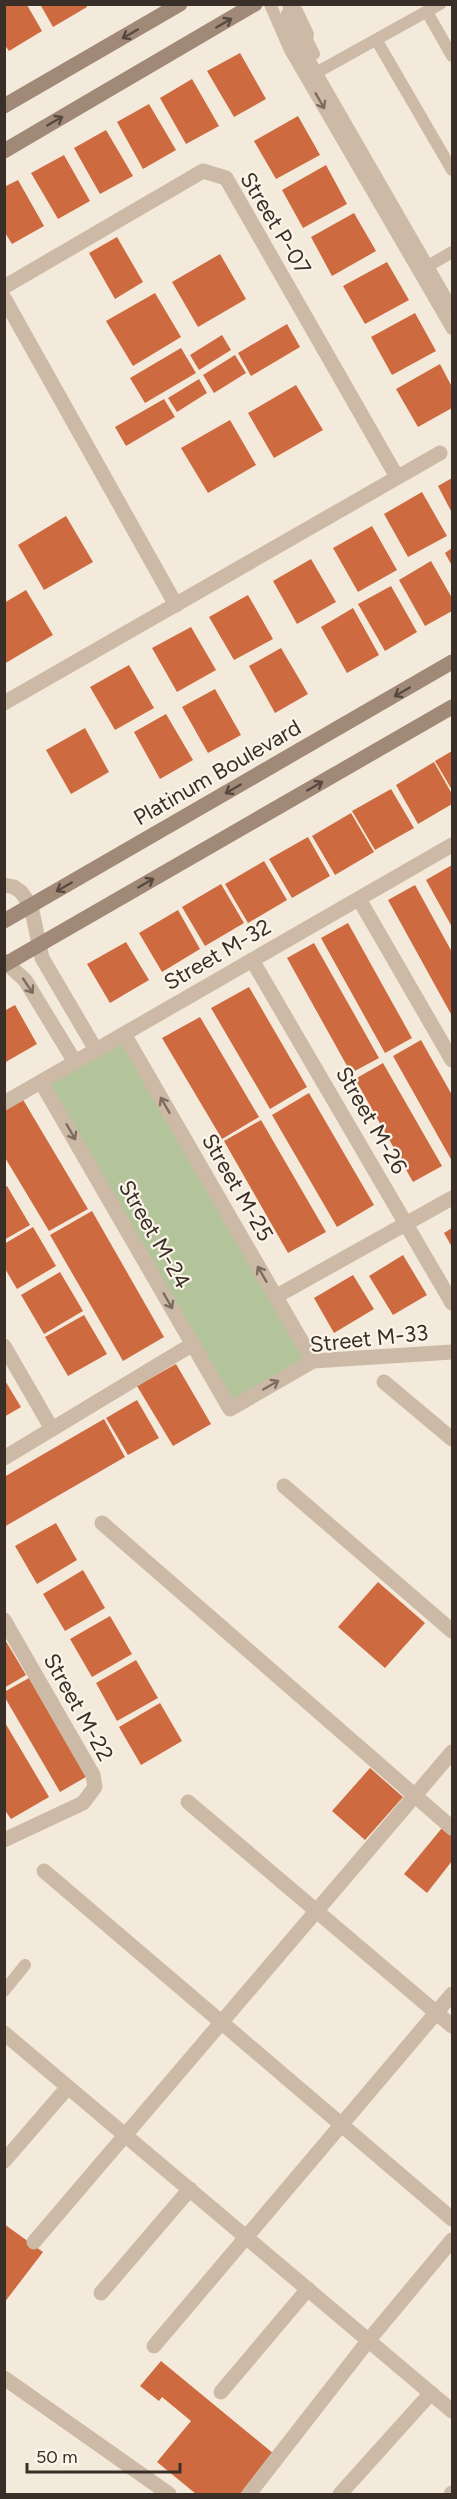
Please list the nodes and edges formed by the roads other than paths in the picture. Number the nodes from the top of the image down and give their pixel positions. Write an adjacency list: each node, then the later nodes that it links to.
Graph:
1 (180, 4): 11 (street, one-way to 11)
2 (255, 4): 12 (street, one-way to 2)
3 (440, 4): 6 (lane)
4 (289, 6): 8 (lane)
5 (272, 8): 8 (lane)
6 (427, 12): 7 (lane); 9 (lane)
7 (377, 41): 10 (lane); 13 (lane)
8 (299, 45): 10 (lane); 15 (lane)
9 (453, 56)
10 (322, 69): 15 (lane)
11 (4, 106)
12 (4, 151)
13 (453, 170)
14 (453, 252): 15 (lane)
15 (427, 266): 18 (lane); 18 (lane)
16 (4, 287): 21 (street, Street P-07)
17 (4, 298): 22 (street)
18 (450, 304): 19 (lane)
19 (453, 329)
20 (440, 453): 21 (street)
21 (398, 477): 22 (street)
22 (176, 605): 24 (street)
23 (453, 662): 29 (street, Platinum Boulevard, one-way to 29)
24 (4, 703)
25 (453, 706): 31 (street, one-way to 25)
26 (453, 845): 28 (street, Street M-32)
27 (4, 885): 29 (street)
28 (359, 899): 32 (street, Street M-32); 36 (street)
29 (31, 906): 30 (street, Platinum Boulevard); 31 (street)
30 (4, 921)
31 (39, 945): 33 (street); 35 (street)
32 (252, 960): 34 (street, Street M-32); 41 (street, Street M-26)
33 (5, 963): 37 (street, one-way to 37)
34 (124, 1034): 35 (street, Street M-32); 42 (street, Street M-25, one-way to 34)
35 (96, 1050): 37 (street, Street M-32)
36 (453, 1060)
37 (75, 1062): 38 (street, Street M-32)
38 (42, 1082): 39 (street, Street M-32); 44 (street, Street M-24, one-way to 44)
39 (4, 1103)
40 (453, 1198): 41 (street)
41 (406, 1224): 42 (street); 43 (street, Street M-26)
42 (276, 1297): 47 (street, Street M-25)
43 (453, 1304)
44 (192, 1344): 49 (street, Street M-24); 50 (street)
45 (4, 1346): 50 (street)
46 (453, 1352): 47 (street, Street M-33)
47 (313, 1361): 49 (street, Street M-33, one-way to 47)
48 (384, 1382): 51 (street)
49 (230, 1409)
50 (52, 1429): 52 (street)
51 (453, 1439)
52 (4, 1458)
53 (284, 1486): 56 (street)
54 (102, 1523): 58 (street)
55 (4, 1620): 61 (street, Street M-22)
56 (453, 1631)
57 (453, 1752): 58 (street)
58 (416, 1795): 60 (street); 63 (street)
59 (188, 1802): 63 (street)
60 (453, 1828)
61 (4, 1840)
62 (44, 1871): 68 (street)
63 (317, 1911): 67 (street); 68 (street)
64 (26, 1965): 65 (lane)
65 (4, 1991)
66 (453, 1994): 67 (street)
67 (436, 2013): 69 (street); 72 (street)
68 (222, 2022): 72 (street); 73 (street)
69 (453, 2026)
70 (5, 2035): 71 (street)
71 (68, 2087): 73 (street); 74 (street)
72 (342, 2124): 76 (street); 77 (street)
73 (125, 2135): 75 (street); 79 (street)
74 (4, 2161)
75 (190, 2190): 77 (street); 81 (street)
76 (453, 2219)
77 (246, 2237): 80 (street); 83 (street)
78 (453, 2240): 82 (street)
79 (34, 2242)
80 (308, 2289): 82 (street); 85 (street)
81 (101, 2293)
82 (368, 2342): 86 (street); 89 (street)
83 (154, 2346)
84 (4, 2378): 88 (street)
85 (221, 2392)
86 (431, 2393): 87 (street); 90 (street)
87 (453, 2411)
88 (169, 2494)
89 (249, 2494)
90 (340, 2494)

